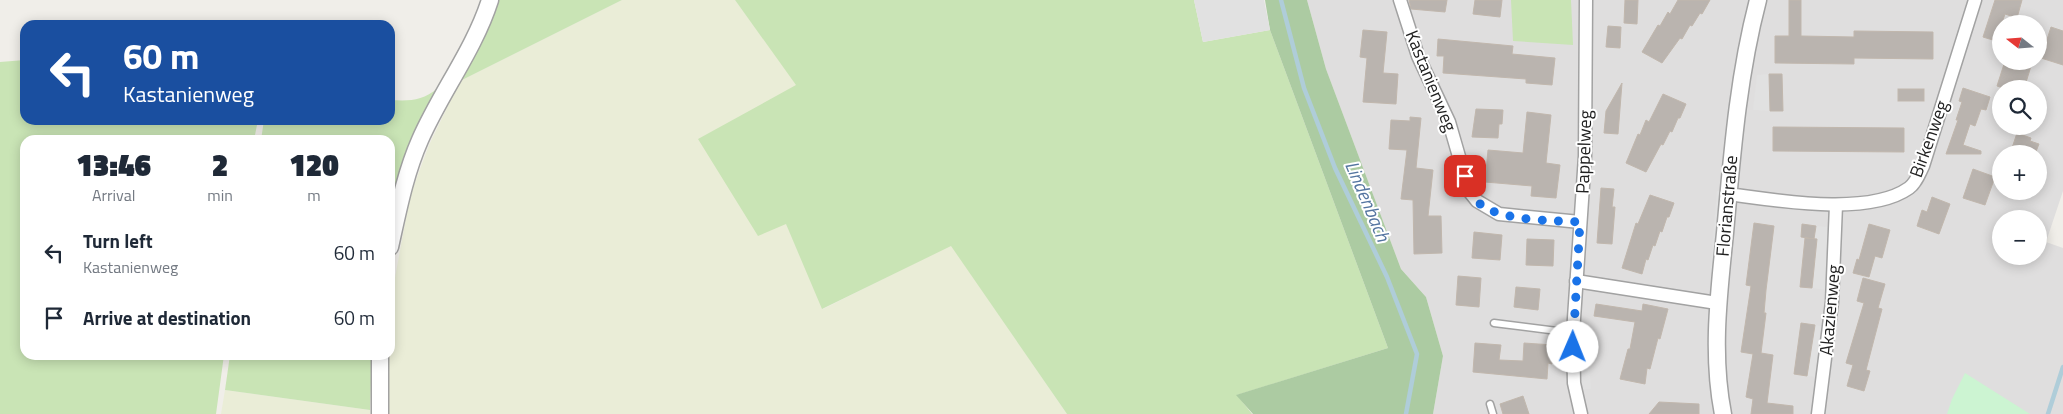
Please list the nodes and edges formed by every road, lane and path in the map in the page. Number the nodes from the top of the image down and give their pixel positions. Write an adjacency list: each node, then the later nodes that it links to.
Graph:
1 (490, 0): 9 (street)
2 (1400, 0): 8 (street, Kastanienweg)
3 (1586, 0): 8 (street, Pappelweg)
4 (1758, 0): 6 (street, Florianstraße)
5 (1974, 0): 7 (street, Birkenweg)
6 (1728, 194): 7 (street, Birkenweg); 11 (street, Florianstraße)
7 (1836, 205): 20 (street, Akazienweg)
8 (1580, 222): 10 (street, Pappelweg)
9 (395, 225)
10 (1576, 281): 11 (street); 13 (street, Pappelweg)
11 (1717, 304): 19 (street, Florianstraße)
12 (1494, 323): 13 (lane)
13 (1573, 333): 18 (street, Pappelweg)
14 (380, 360): 16 (street)
15 (1490, 404): 17 (lane)
16 (380, 414)
17 (1493, 414)
18 (1581, 414)
19 (1723, 414)
20 (1818, 414)

